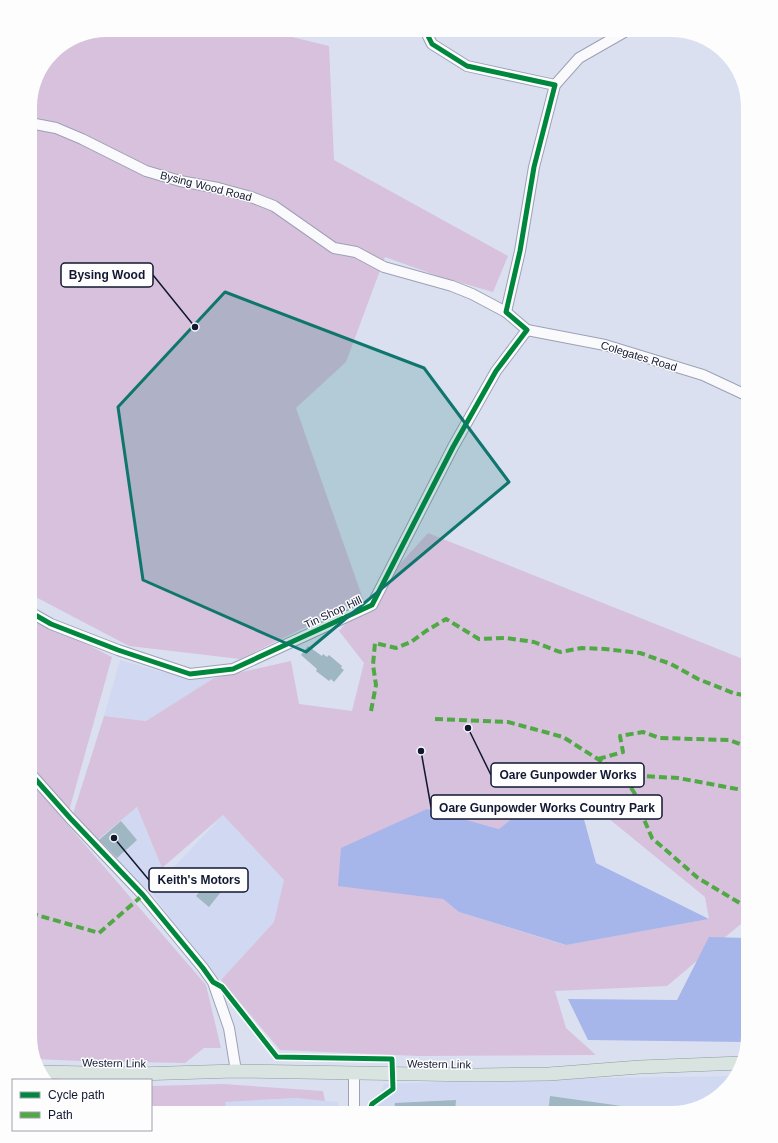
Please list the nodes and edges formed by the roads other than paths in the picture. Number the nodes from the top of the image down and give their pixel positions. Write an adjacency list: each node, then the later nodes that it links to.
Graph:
1 (428, 37): 3 (street)
2 (616, 37): 3 (street)
3 (555, 85): 5 (street)
4 (37, 124): 5 (street, Bysing Wood Road)
5 (506, 312): 6 (street, Bysing Wood Road)
6 (527, 330): 7 (street, Colegates Road); 8 (street, Tin Shop Hill)
7 (741, 393)
8 (37, 616)
9 (37, 782): 11 (street)
10 (736, 1063): 13 (main road, Western Link)
11 (236, 1071): 12 (main road, Western Link); 13 (main road, Western Link)
12 (47, 1072)
13 (354, 1073): 14 (street)
14 (354, 1106)

